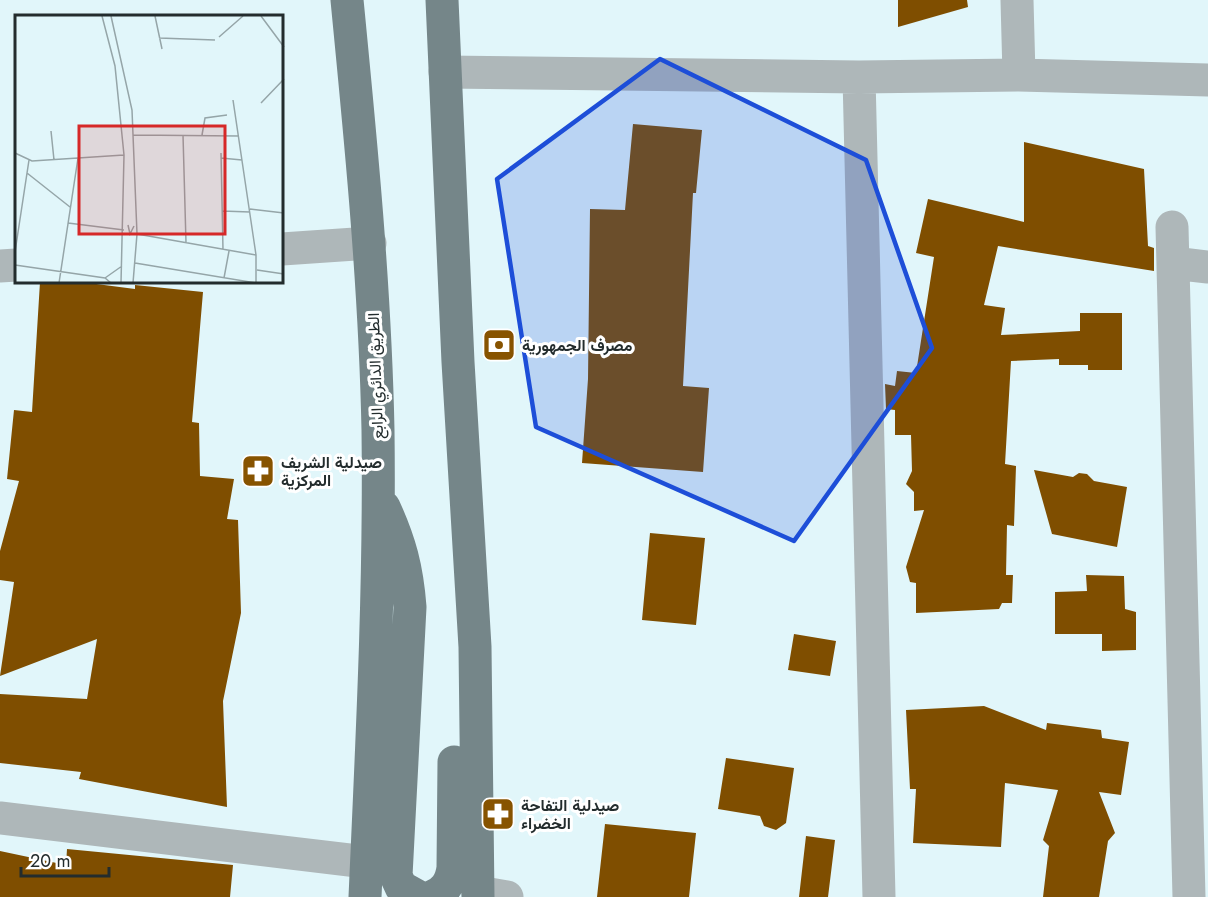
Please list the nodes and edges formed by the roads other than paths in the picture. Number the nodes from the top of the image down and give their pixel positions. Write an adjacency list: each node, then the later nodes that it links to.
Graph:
1 (347, 0): 9 (main road, الطريق الدائري الرابع)
2 (442, 0): 4 (main road)
3 (1017, 0): 5 (street)
4 (445, 72): 6 (street); 16 (main road)
5 (1019, 75): 6 (street); 7 (street)
6 (859, 77): 24 (street)
7 (1208, 80)
8 (1172, 227): 11 (street)
9 (370, 243): 10 (street); 15 (main road, الطريق الدائري الرابع)
10 (284, 249)
11 (1173, 263): 14 (street); 17 (street)
12 (15, 265): 13 (street)
13 (0, 266)
14 (1208, 267)
15 (378, 494): 19 (main road, الطريق الدائري الرابع); 22 (main road)
16 (475, 667): 20 (main road); 23 (main road)
17 (1196, 708): 25 (street)
18 (0, 818): 19 (street)
19 (366, 862): 21 (main road, الطريق الدائري الرابع)
20 (488, 895)
21 (365, 897)
22 (418, 897)
23 (431, 897)
24 (879, 897)
25 (1189, 897)

